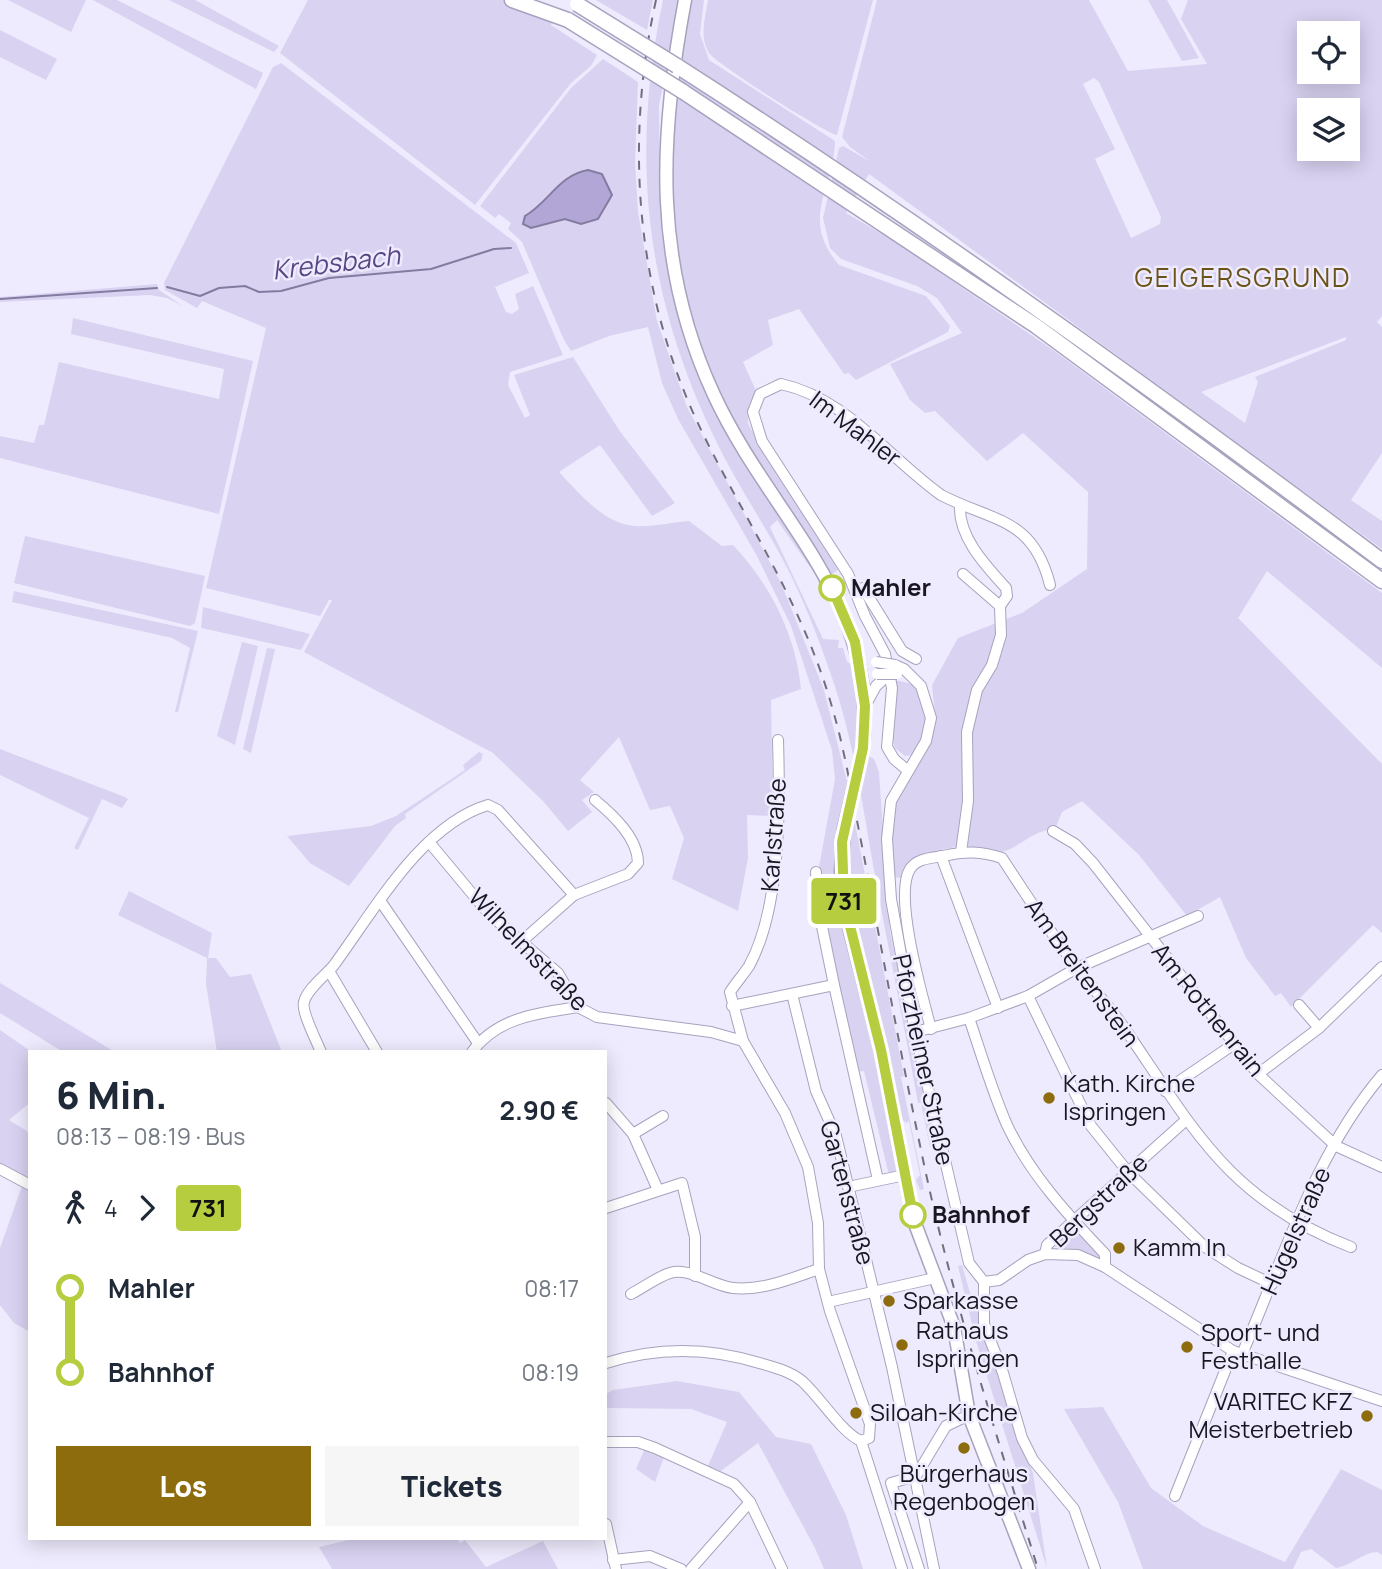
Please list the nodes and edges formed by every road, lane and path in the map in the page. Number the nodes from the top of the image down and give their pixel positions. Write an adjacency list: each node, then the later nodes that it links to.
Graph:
1 (512, 0): 5 (highway)
2 (535, 0): 5 (highway)
3 (685, 0): 14 (main road)
4 (573, 1): 7 (highway, bridge)
5 (568, 20): 9 (highway, bridge)
6 (960, 505): 10 (street, Im Mahler); 11 (street, Im Mahler); 12 (street)
7 (1382, 561)
8 (964, 574): 12 (street)
9 (1382, 581)
10 (1050, 585)
11 (856, 591): 13 (street, Im Mahler); 20 (street, Im Mahler)
12 (1000, 606): 24 (street)
13 (916, 659)
14 (860, 660): 15 (street, Pforzheimer Straße, bridge); 16 (main road)
15 (893, 671): 17 (street, bridge); 20 (street, Pforzheimer Straße)
16 (863, 675): 17 (street); 18 (main road)
17 (878, 678): 18 (street)
18 (865, 706): 62 (main road, bridge)
19 (778, 740): 39 (street, Karlstraße)
20 (907, 770): 45 (street, Pforzheimer Straße)
21 (595, 800): 27 (street)
22 (1053, 831): 30 (street, Am Rothenrain)
23 (429, 842): 27 (street); 28 (street); 31 (street, Wilhelmstraße)
24 (961, 852): 25 (street); 33 (street, Am Breitenstein)
25 (941, 856): 41 (street); 44 (street)
26 (816, 872): 35 (street)
27 (575, 895): 31 (street)
28 (381, 902): 34 (street); 48 (street)
29 (1198, 916): 30 (street)
30 (1150, 938): 33 (street); 47 (street, Am Rothenrain)
31 (521, 942): 40 (street, Wilhelmstraße)
32 (1382, 967): 43 (street)
33 (1077, 968): 37 (street); 53 (street, Am Breitenstein)
34 (329, 971): 49 (street); 50 (street)
35 (834, 985): 36 (street); 63 (street)
36 (792, 994): 39 (street); 65 (street, Gartenstraße)
37 (1028, 996): 41 (street); 61 (street)
38 (1299, 1005): 43 (street)
39 (732, 1006): 46 (street)
40 (578, 1007): 46 (street, Wilhelmstraße); 48 (street)
41 (998, 1008): 42 (street)
42 (970, 1018): 44 (street); 68 (street)
43 (1319, 1028): 51 (street)
44 (931, 1029): 45 (street)
45 (915, 1032): 76 (street, Pforzheimer Straße)
46 (743, 1041): 73 (street)
47 (1234, 1044): 51 (street, Am Rothenrain); 53 (street)
48 (475, 1047)
49 (320, 1050)
50 (376, 1050)
51 (1258, 1074): 58 (street, Am Rothenrain)
52 (1382, 1075): 58 (street, Hügelstraße)
53 (1165, 1091): 56 (street, Am Breitenstein)
54 (607, 1104): 57 (street)
55 (663, 1116): 57 (street)
56 (1185, 1121): 61 (street, Bergstraße); 69 (street, Am Breitenstein)
57 (633, 1134): 66 (street)
58 (1336, 1146): 59 (street, Am Rothenrain); 69 (street, Hügelstraße)
59 (1382, 1167)
60 (0, 1168): 64 (street)
61 (1128, 1172): 68 (street, Bergstraße); 77 (street)
62 (905, 1175): 63 (street); 75 (main road)
63 (878, 1180): 65 (street)
64 (28, 1184)
65 (848, 1187): 78 (street, Gartenstraße)
66 (658, 1190): 67 (street); 74 (street)
67 (607, 1208)
68 (1074, 1221): 71 (street, Bergstraße); 72 (street)
69 (1297, 1223): 70 (street, Am Breitenstein); 77 (street, Hügelstraße)
70 (1351, 1247)
71 (1045, 1254): 72 (street); 76 (street)
72 (1105, 1267): 81 (street)
73 (819, 1269): 74 (street); 80 (street)
74 (695, 1276): 79 (street)
75 (935, 1278): 78 (street); 84 (main road)
76 (984, 1282): 99 (street)
77 (1272, 1284): 81 (street, Hügelstraße)
78 (873, 1291): 80 (street); 87 (street, Gartenstraße)
79 (631, 1294)
80 (828, 1302): 85 (street)
81 (1238, 1353): 83 (street); 88 (street, Hügelstraße)
82 (607, 1359): 85 (street)
83 (1382, 1401)
84 (970, 1415): 87 (street); 98 (main road)
85 (861, 1441): 95 (street)
86 (607, 1442): 89 (street)
87 (916, 1476): 96 (street); 97 (street, Gartenstraße)
88 (1175, 1496)
89 (751, 1502): 93 (street); 94 (street)
90 (607, 1529): 91 (street)
91 (615, 1565): 92 (street)
92 (681, 1569)
93 (691, 1569)
94 (782, 1569)
95 (902, 1569)
96 (919, 1569)
97 (934, 1569)
98 (1029, 1569)
99 (1095, 1569)

